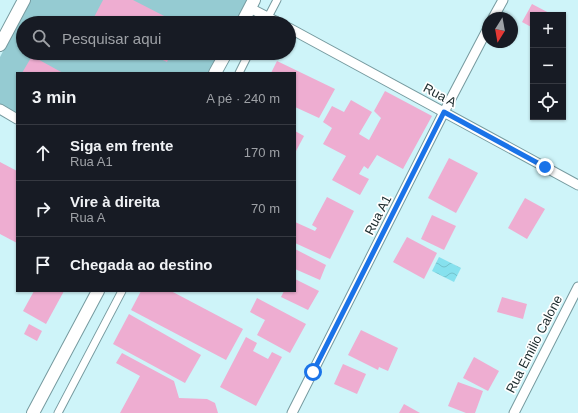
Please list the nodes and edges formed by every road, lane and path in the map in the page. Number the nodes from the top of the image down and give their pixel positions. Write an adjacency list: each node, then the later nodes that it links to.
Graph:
1 (24, 0): 11 (street)
2 (277, 0): 8 (street)
3 (503, 0): 5 (street)
4 (252, 4): 6 (street); 7 (street)
5 (496, 12)
6 (246, 16)
7 (263, 16)
8 (269, 16)
9 (296, 32): 17 (street, Rua A)
10 (482, 39): 17 (street, Rua A1)
11 (0, 45)
12 (222, 60): 14 (street)
13 (246, 60): 15 (street)
14 (216, 72)
15 (240, 72)
16 (0, 109): 18 (street)
17 (444, 112): 19 (street, Rua A); 25 (street, Rua A1)
18 (16, 118)
19 (578, 185)
20 (578, 287): 26 (street, Rua Emilio Calone)
21 (97, 292): 23 (street)
22 (121, 292): 24 (street)
23 (32, 413)
24 (58, 413)
25 (292, 413)
26 (514, 413)

